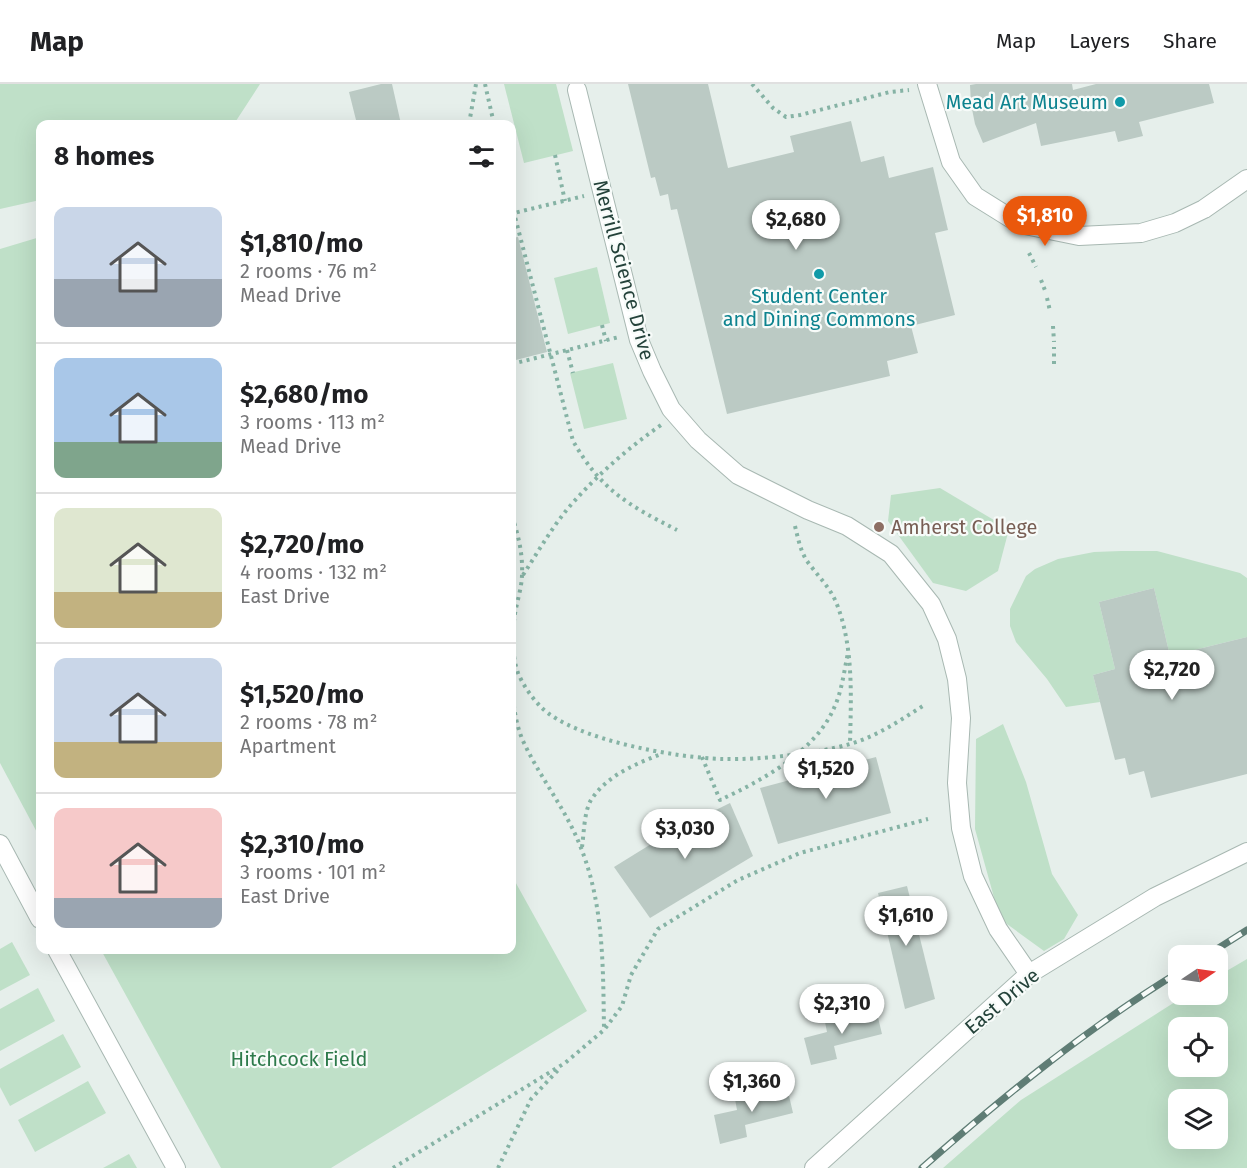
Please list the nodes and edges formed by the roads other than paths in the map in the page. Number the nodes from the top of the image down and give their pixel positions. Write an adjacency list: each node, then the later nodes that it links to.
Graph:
1 (928, 86): 3 (street)
2 (578, 90): 8 (street, Merrill Science Drive)
3 (1247, 179)
4 (0, 844): 6 (street)
5 (1247, 852): 8 (street, East Drive)
6 (36, 912)
7 (59, 954): 9 (street)
8 (1029, 974): 10 (street, East Drive)
9 (176, 1168)
10 (814, 1168)

